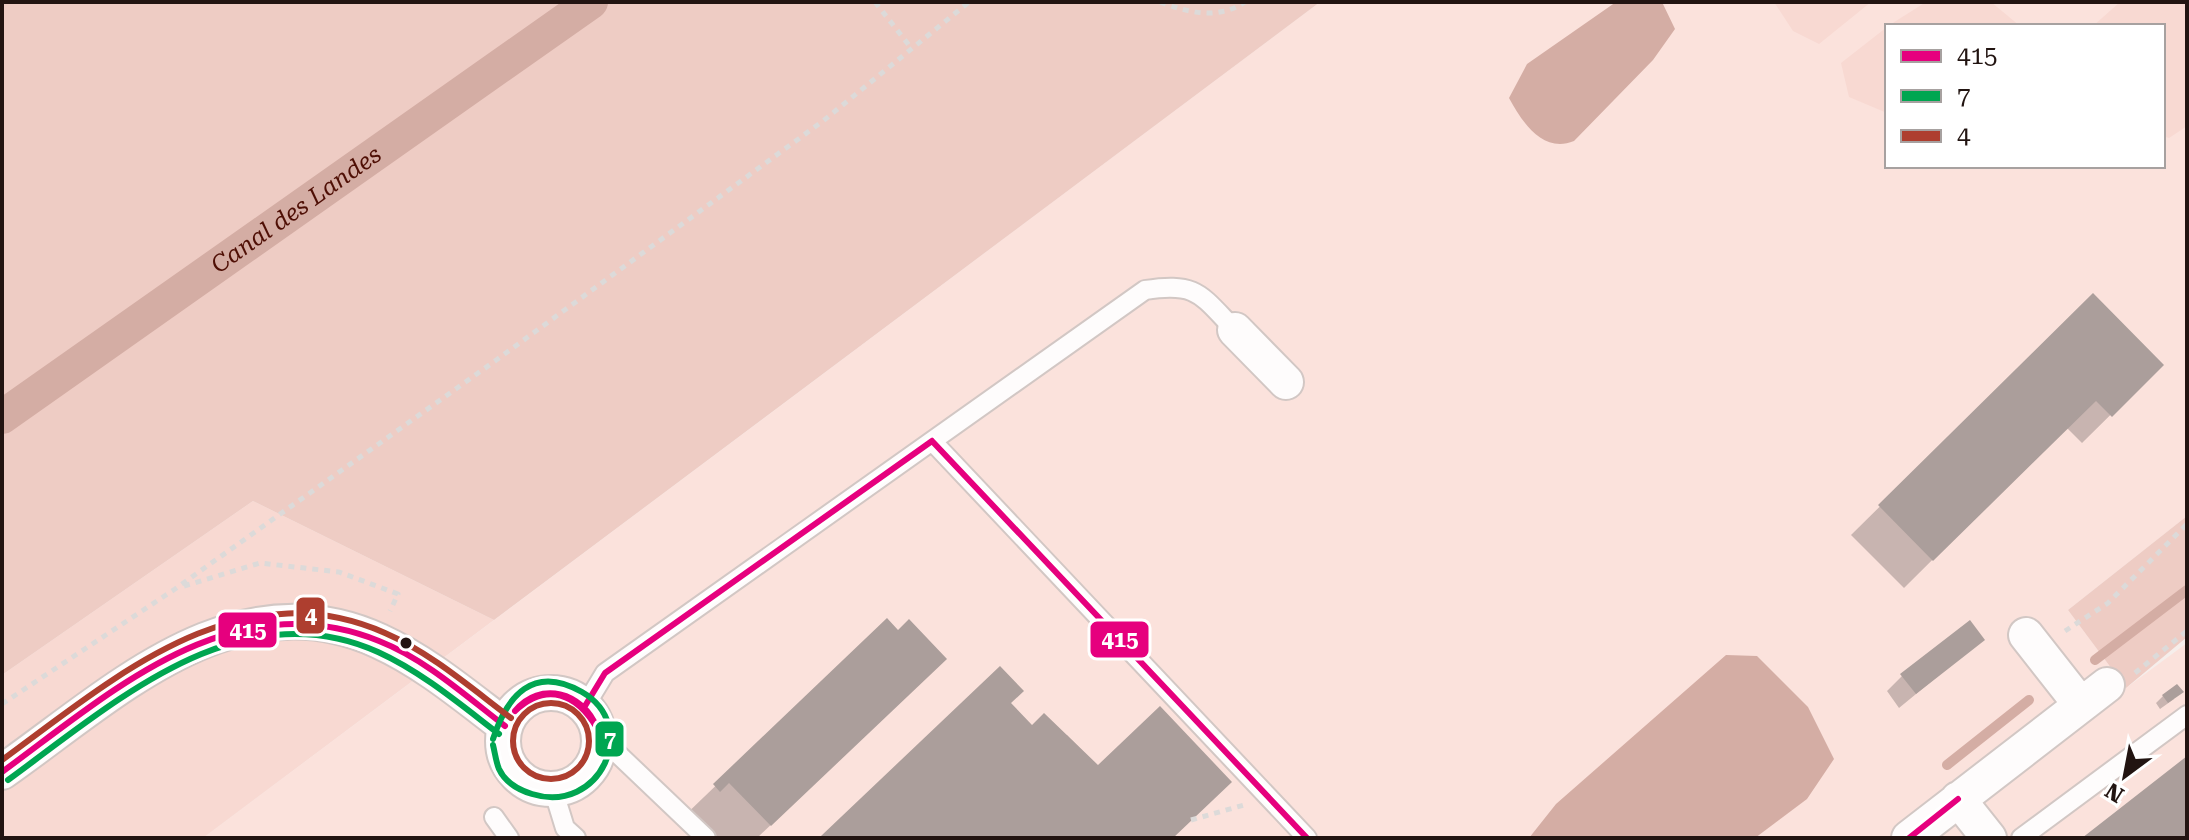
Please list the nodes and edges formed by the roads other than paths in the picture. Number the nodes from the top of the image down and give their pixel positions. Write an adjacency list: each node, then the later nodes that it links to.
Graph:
1 (1235, 330): 2 (street); 3 (lane)
2 (1286, 382)
3 (932, 441): 6 (lane); 15 (lane)
4 (2033, 644): 10 (street)
5 (2187, 715): 18 (lane)
6 (592, 721): 7 (street); 9 (street); 14 (lane)
7 (505, 726): 8 (street); 9 (street)
8 (2, 772)
9 (553, 789): 13 (lane)
10 (1958, 799): 16 (street); 17 (street)
11 (494, 817): 12 (lane)
12 (509, 838)
13 (576, 838)
14 (706, 838)
15 (1307, 838)
16 (1909, 838)
17 (1989, 838)
18 (2021, 838)

